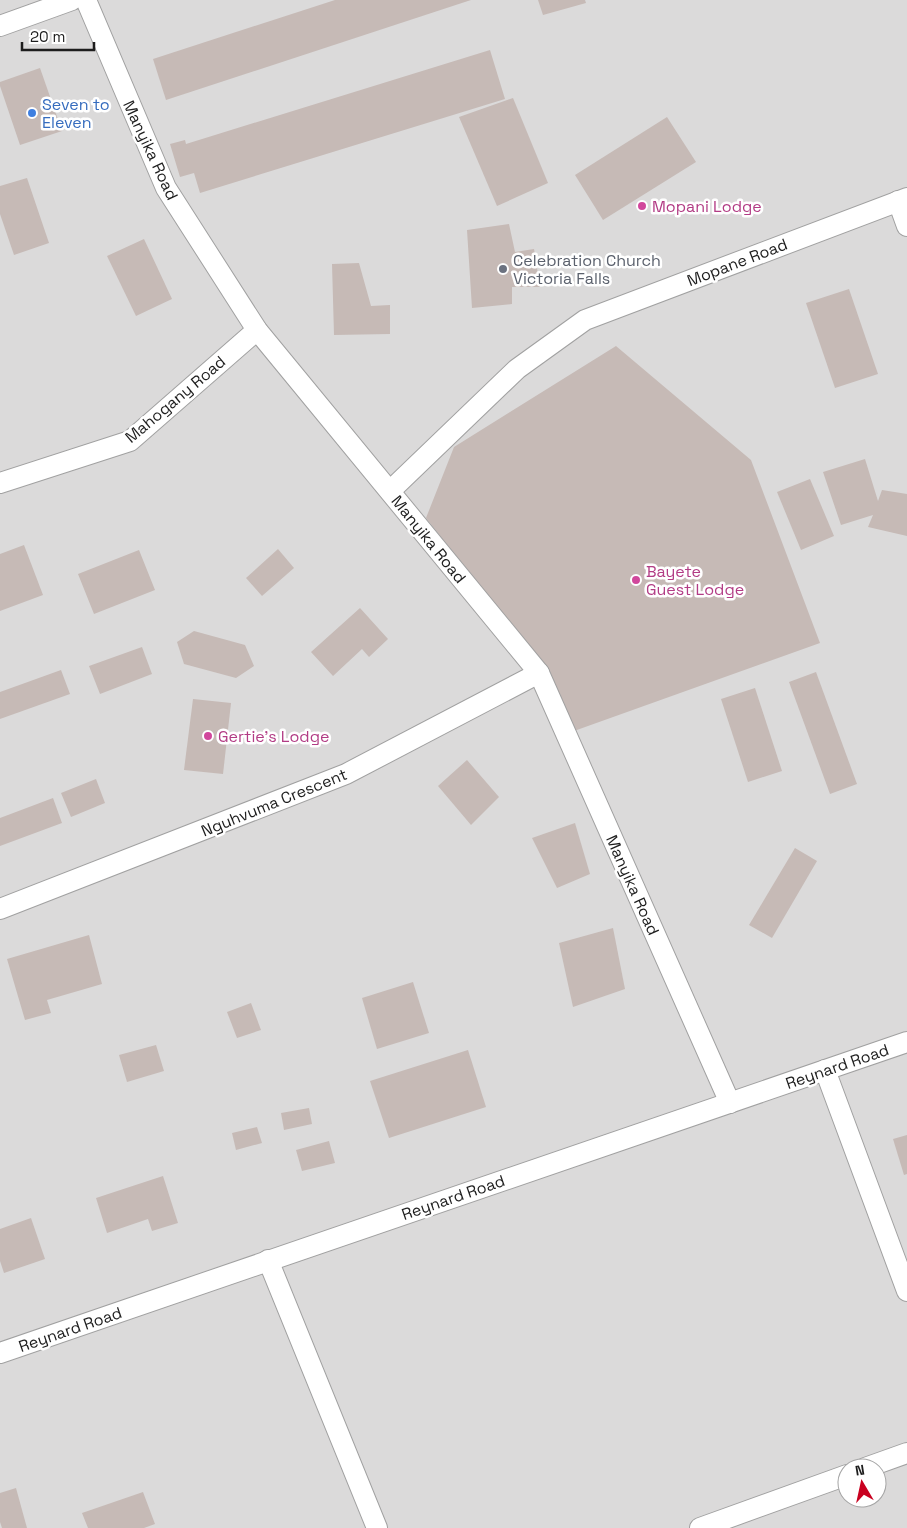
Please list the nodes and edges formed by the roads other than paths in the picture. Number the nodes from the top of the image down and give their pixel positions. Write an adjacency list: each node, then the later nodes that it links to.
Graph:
1 (72, 0): 3 (street)
2 (86, 0): 6 (street, Manyika Road)
3 (0, 26)
4 (903, 199): 5 (street); 8 (street, Mopane Road)
5 (907, 226)
6 (256, 330): 7 (street, Mahogany Road); 8 (street, Manyika Road)
7 (0, 483)
8 (390, 491): 9 (street, Manyika Road)
9 (539, 673): 10 (street, Nguhvuma Crescent); 13 (street, Manyika Road)
10 (0, 909)
11 (907, 1042): 12 (street, Reynard Road)
12 (825, 1070): 13 (street, Reynard Road); 15 (street)
13 (730, 1103): 14 (street, Reynard Road)
14 (268, 1260): 16 (street, Reynard Road); 20 (street)
15 (907, 1291)
16 (0, 1353)
17 (907, 1453): 18 (street)
18 (887, 1460)
19 (837, 1478): 21 (street)
20 (377, 1528)
21 (700, 1528)

